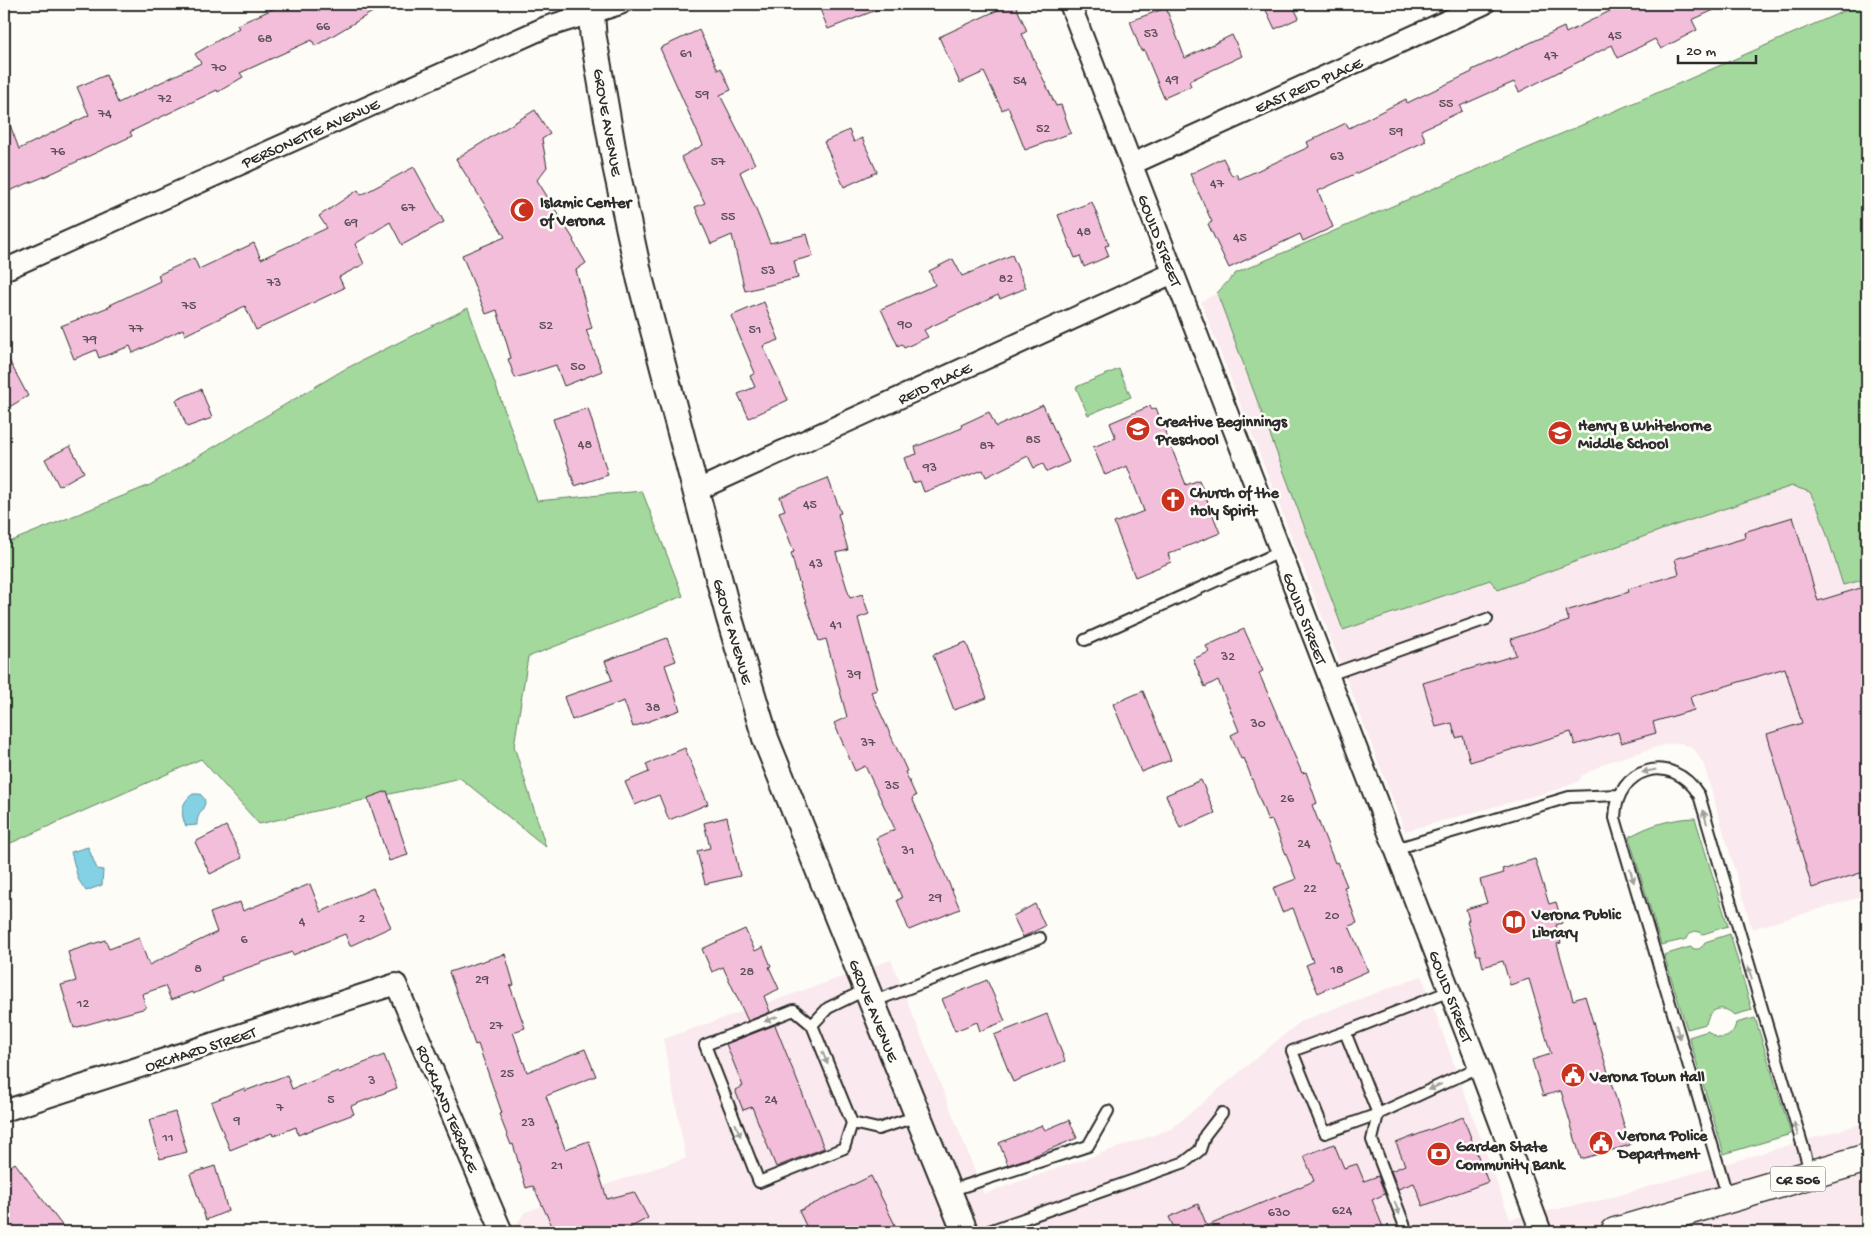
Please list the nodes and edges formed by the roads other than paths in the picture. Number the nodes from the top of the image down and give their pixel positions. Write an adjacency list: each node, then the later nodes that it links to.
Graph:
1 (620, 4): 4 (street, PERSONETTE AVENUE)
2 (1070, 4): 5 (street, GOULD STREET)
3 (1484, 4): 5 (street, EAST REID PLACE)
4 (591, 8): 6 (street, PERSONETTE AVENUE); 8 (street, GROVE AVENUE)
5 (1132, 164): 7 (street, GOULD STREET)
6 (4, 270)
7 (1174, 273): 8 (street, REID PLACE); 9 (street, GOULD STREET)
8 (695, 491): 18 (street, GROVE AVENUE)
9 (1280, 552): 11 (lane); 12 (street, GOULD STREET)
10 (1487, 619): 12 (lane)
11 (1085, 640)
12 (1329, 675): 14 (street, GOULD STREET)
13 (1619, 795): 14 (lane); 29 (lane, one-way to 13); 31 (lane, one-way to 31)
14 (1396, 849): 17 (street, GOULD STREET)
15 (1040, 938): 18 (lane)
16 (396, 984): 23 (street, ORCHARD STREET); 33 (street, ROCKLAND TERRACE)
17 (1450, 991): 20 (lane); 21 (street, GOULD STREET)
18 (869, 996): 19 (lane); 26 (street, GROVE AVENUE)
19 (812, 1025): 27 (lane, one-way to 27); 27 (lane, one-way to 27)
20 (1345, 1032): 25 (lane); 25 (lane)
21 (1480, 1067): 25 (lane, one-way to 25); 37 (street, GOULD STREET)
22 (1108, 1111): 30 (lane)
23 (4, 1112)
24 (1222, 1113): 35 (lane)
25 (1378, 1114): 36 (lane, one-way to 36)
26 (918, 1116): 27 (lane); 30 (street, GROVE AVENUE)
27 (852, 1123)
28 (1867, 1158): 29 (main road, CR 506)
29 (1811, 1175): 31 (main road, CR 506)
30 (948, 1191): 34 (street, GROVE AVENUE)
31 (1729, 1199): 32 (main road, CR 506)
32 (1632, 1230)
33 (502, 1232)
34 (965, 1232)
35 (986, 1232)
36 (1406, 1232)
37 (1541, 1232)

